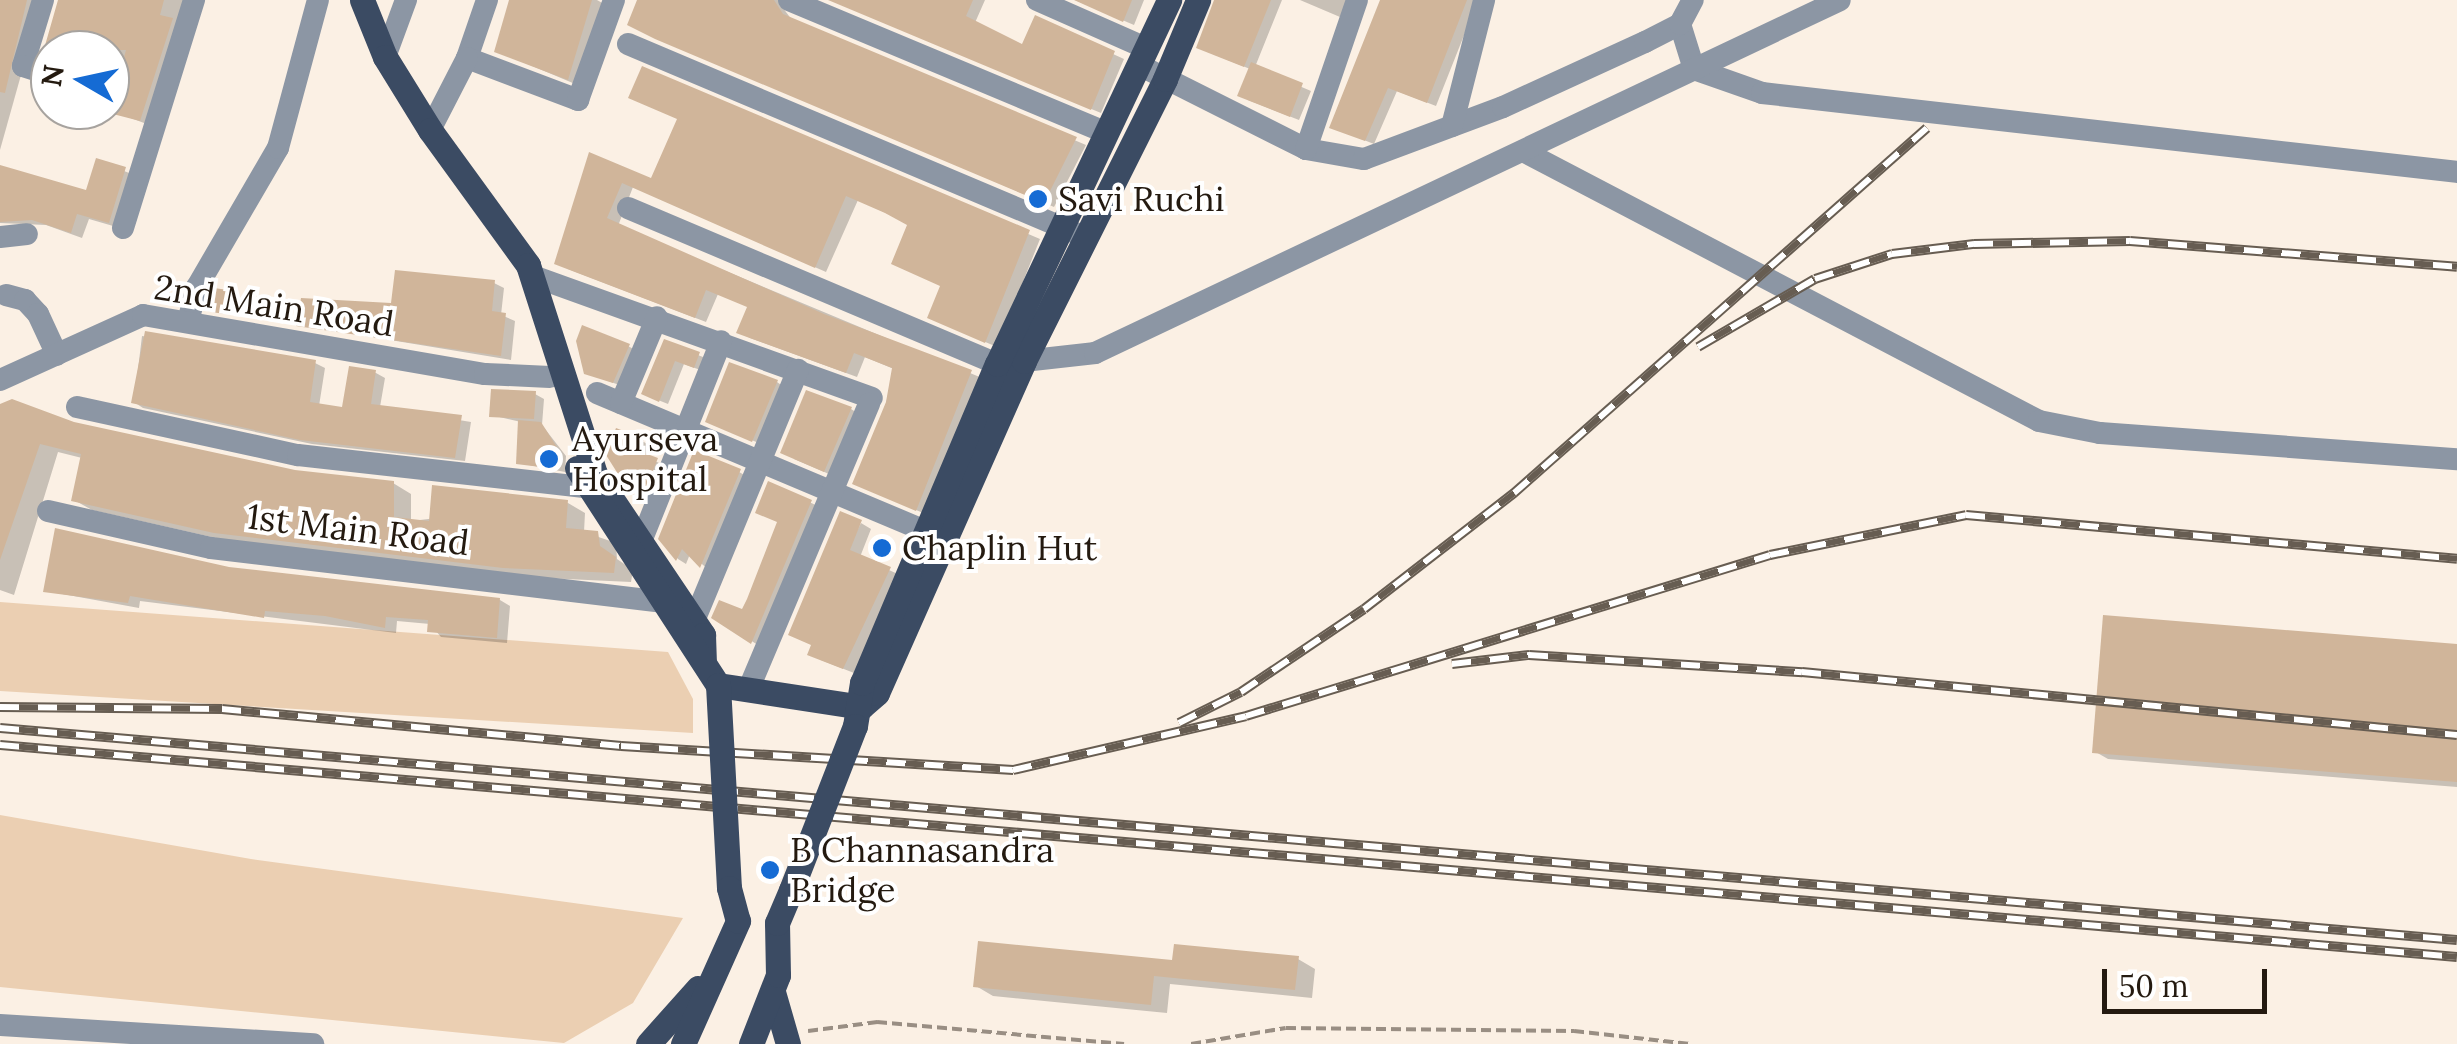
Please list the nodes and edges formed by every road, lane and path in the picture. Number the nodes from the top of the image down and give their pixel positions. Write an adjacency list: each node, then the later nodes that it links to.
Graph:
1 (44, 0): 17 (street)
2 (194, 0): 34 (street)
3 (318, 0): 42 (street)
4 (362, 0): 20 (main road)
5 (406, 0): 20 (street)
6 (487, 0): 22 (street)
7 (614, 0): 22 (street)
8 (789, 0): 28 (street)
9 (1038, 0): 21 (street)
10 (1169, 0): 21 (main road)
11 (1198, 0): 25 (main road)
12 (1357, 0): 29 (street)
13 (1484, 0): 26 (street)
14 (1693, 0): 16 (street)
15 (1840, 0): 24 (street)
16 (1680, 24): 24 (street); 26 (street)
17 (34, 30)
18 (30, 44): 23 (street)
19 (628, 44): 33 (street)
20 (385, 56): 27 (main road)
21 (1143, 57): 25 (street); 28 (main road)
22 (467, 58): 27 (street)
23 (30, 68)
24 (1694, 69): 30 (street); 31 (street)
25 (1166, 79): 29 (street); 38 (main road)
26 (1452, 126): 29 (street)
27 (430, 130): 35 (main road)
28 (1105, 132): 33 (main road)
29 (1306, 149)
30 (1522, 150): 45 (street); 54 (street)
31 (2457, 172)
32 (628, 208): 46 (street)
33 (1061, 226): 38 (street); 46 (main road)
34 (123, 228)
35 (499, 228): 39 (main road); 48 (main road)
36 (27, 234): 37 (street)
37 (0, 237)
38 (1086, 237): 45 (main road)
39 (533, 276): 41 (street); 60 (main road)
40 (6, 296): 44 (street)
41 (657, 316): 43 (street); 51 (street)
42 (188, 322): 44 (street, 2nd Main Road); 48 (street, 2nd Main Road)
43 (721, 341): 47 (street); 53 (street)
44 (57, 356): 49 (street, 2nd Main Road)
45 (1024, 360): 46 (street); 65 (main road)
46 (997, 364): 59 (main road)
47 (798, 370): 55 (street); 57 (street)
48 (550, 377): 56 (main road)
49 (0, 380)
50 (597, 393): 51 (street)
51 (621, 403): 53 (street)
52 (77, 407): 56 (street)
53 (686, 430): 55 (street); 60 (street)
54 (2457, 459)
55 (759, 461): 57 (street); 62 (street)
56 (584, 487): 61 (main road)
57 (835, 493): 59 (street); 64 (street)
58 (48, 511): 61 (street, 1st Main Road)
59 (926, 530): 65 (main road)
60 (642, 539): 62 (main road)
61 (662, 602): 63 (main road)
62 (694, 620): 63 (main road)
63 (711, 672): 64 (main road); 65 (main road); 66 (main road, bridge)
64 (752, 681): 65 (main road)
65 (852, 712): 67 (main road, bridge)
66 (735, 932): 71 (main road); 72 (main road)
67 (773, 992): 69 (main road); 73 (main road)
68 (0, 1025): 70 (street)
69 (787, 1043): 74 (path)
70 (313, 1044)
71 (648, 1044)
72 (683, 1044)
73 (751, 1044)
74 (1124, 1044)
75 (1191, 1044): 76 (path)
76 (1690, 1044)

